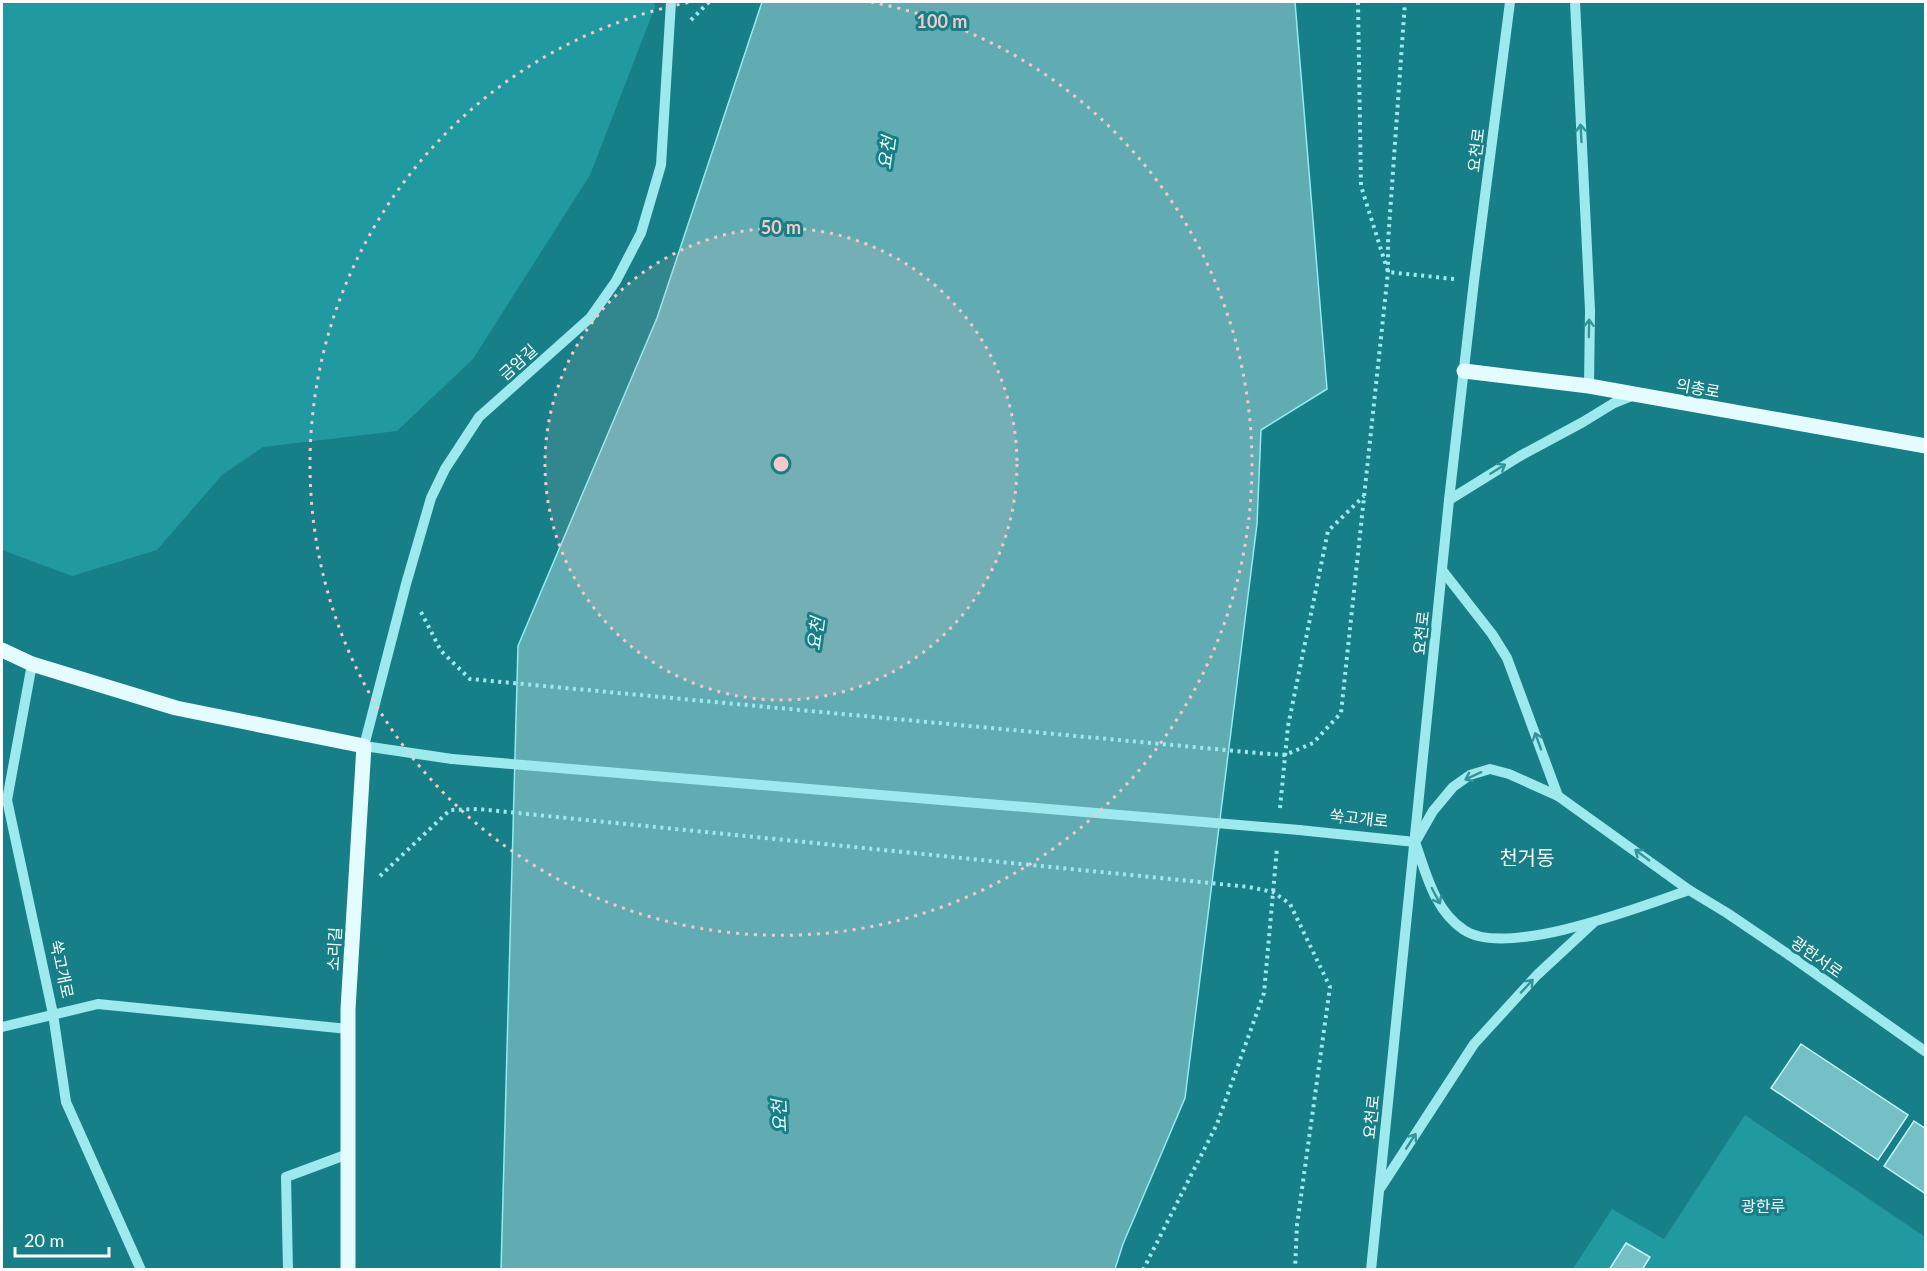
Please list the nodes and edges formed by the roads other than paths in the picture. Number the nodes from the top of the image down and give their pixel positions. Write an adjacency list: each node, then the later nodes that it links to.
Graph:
1 (671, 2): 12 (street, 금암길)
2 (1510, 2): 4 (street, 요천로)
3 (1575, 2): 5 (street, one-way to 3)
4 (1464, 371): 5 (main road, 의총로); 8 (street, 요천로)
5 (1589, 386): 6 (main road, 의총로)
6 (1634, 395): 7 (main road, 의총로); 8 (street, one-way to 6)
7 (1926, 446)
8 (1449, 500): 9 (street, 요천로)
9 (1442, 570): 13 (street, one-way to 9); 14 (street, 요천로)
10 (2, 650): 11 (main road)
11 (32, 664): 12 (main road); 17 (street, 쑥고개로)
12 (364, 746): 14 (street, 쑥고개로, bridge); 19 (main road, 소리길)
13 (1558, 796): 14 (street, 광한서로, one-way to 14); 15 (street, 광한서로, one-way to 13)
14 (1415, 842): 16 (street, one-way to 16); 22 (street, 요천로)
15 (1689, 890): 16 (street); 20 (street, 광한서로)
16 (1593, 923): 22 (street, one-way to 16)
17 (53, 1014): 18 (street); 19 (street); 23 (street, 쑥고개로)
18 (2, 1027)
19 (348, 1029): 21 (main road, 소리길)
20 (1926, 1052)
21 (348, 1154): 24 (street); 25 (main road, 소리길)
22 (1379, 1190): 26 (street, 요천로)
23 (141, 1269)
24 (288, 1269)
25 (348, 1269)
26 (1371, 1269)

